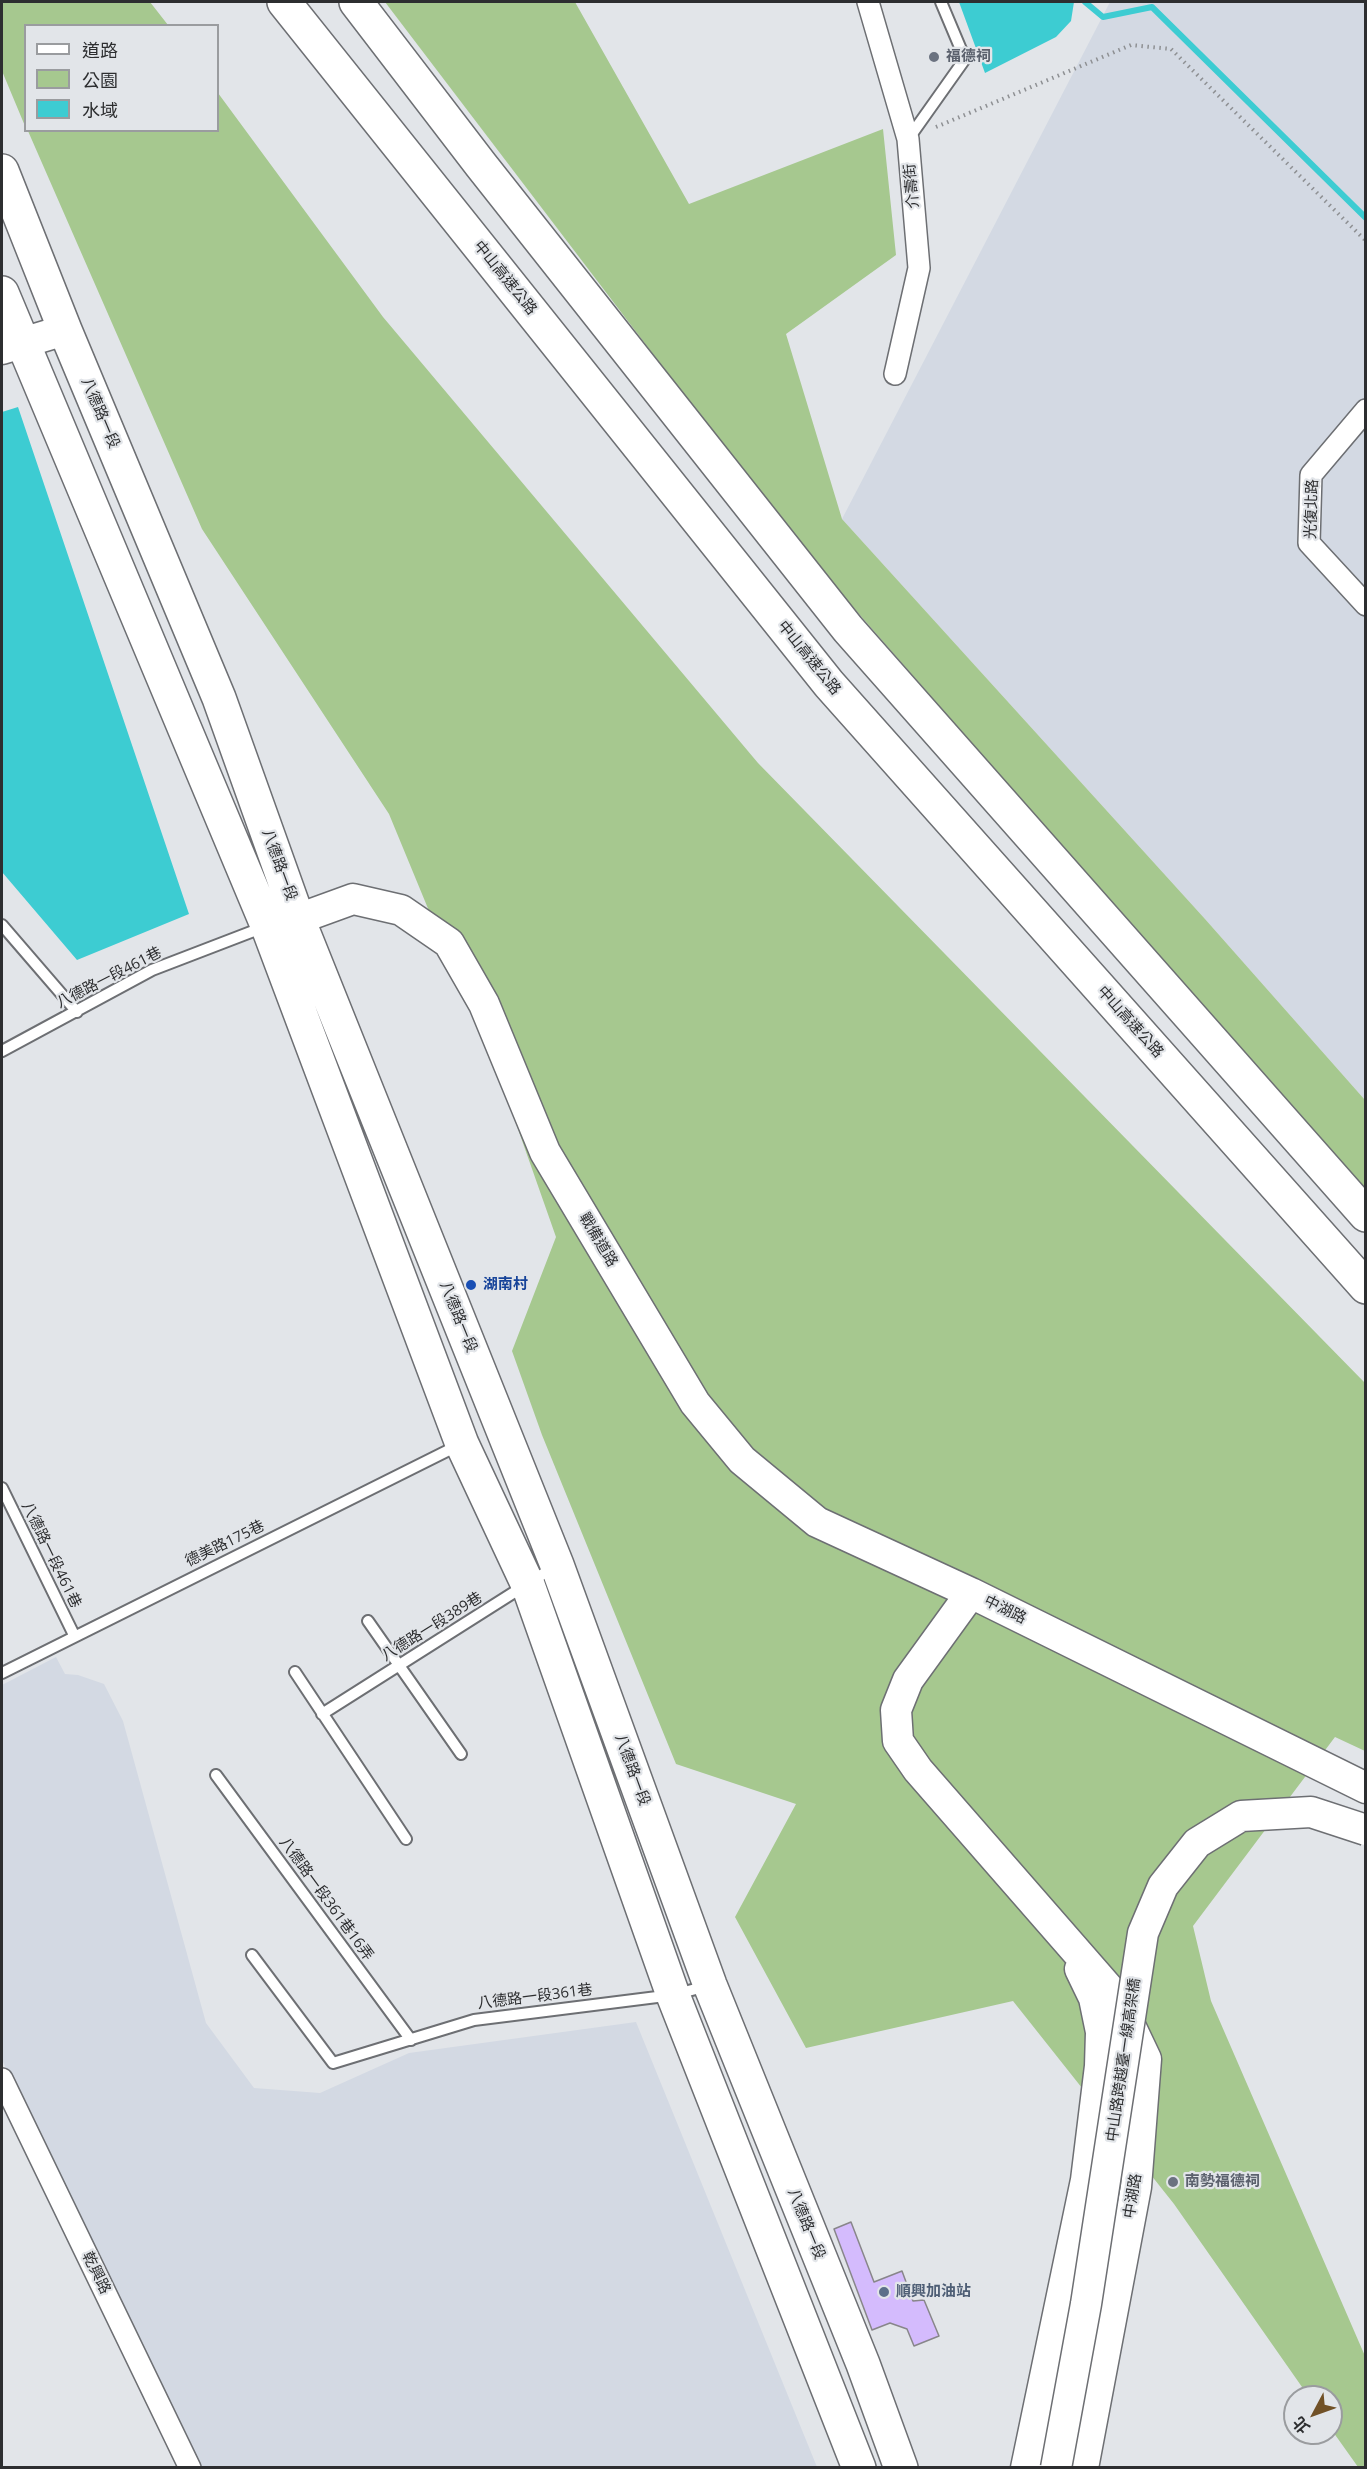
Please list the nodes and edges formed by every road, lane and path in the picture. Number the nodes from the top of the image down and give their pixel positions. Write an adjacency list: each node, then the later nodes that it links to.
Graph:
1 (284, 2): 20 (main road, 中山高速公路)
2 (356, 2): 19 (main road)
3 (868, 2): 5 (street, 介壽街)
4 (942, 2): 5 (lane)
5 (908, 139): 7 (path); 11 (street, 介壽街)
6 (2, 171): 9 (main road, 八德路一段)
7 (1365, 241)
8 (2, 293): 10 (main road)
9 (65, 330): 10 (street); 14 (main road, 八德路一段)
10 (12, 346): 16 (main road)
11 (895, 374)
12 (1365, 410): 13 (street, 光復北路)
13 (1365, 605)
14 (298, 919): 16 (street, 戰備道路); 23 (main road, 八德路一段); 25 (street, 戰備道路)
15 (2, 925): 17 (lane)
16 (267, 925): 17 (lane, 八德路一段461巷); 21 (main road)
17 (77, 1012): 18 (lane, 八德路一段461巷)
18 (2, 1051)
19 (1365, 1215)
20 (1365, 1287)
21 (462, 1444): 24 (main road); 27 (lane, 德美路175巷)
22 (2, 1488): 27 (lane, 八德路一段461巷)
23 (557, 1565): 24 (lane, 八德路一段389巷); 39 (main road, 八德路一段)
24 (528, 1585): 28 (lane, 八德路一段389巷); 40 (main road)
25 (972, 1593): 34 (street, 中湖路); 37 (street, 中湖路)
26 (368, 1621): 28 (lane)
27 (74, 1635): 30 (lane, 德美路175巷)
28 (398, 1665): 31 (lane, 八德路一段389巷); 32 (lane)
29 (294, 1672): 31 (lane)
30 (2, 1673)
31 (322, 1714): 36 (lane)
32 (461, 1754)
33 (216, 1774): 41 (lane, 八德路一段361巷16弄)
34 (1365, 1788)
35 (1365, 1830): 51 (street, 中山路跨越臺一線高架橋, bridge)
36 (406, 1839)
37 (1069, 1945): 43 (street, 中湖路); 44 (street, 中湖路)
38 (252, 1955): 41 (lane, 八德路一段361巷)
39 (710, 1985): 40 (lane, 八德路一段361巷); 49 (main road, 八德路一段)
40 (673, 1995): 41 (lane, 八德路一段361巷); 48 (main road)
41 (411, 2040)
42 (2, 2079): 47 (street, 乾興路)
43 (1085, 2185): 44 (lane); 45 (street, 中湖路)
44 (1125, 2192): 46 (street, 中湖路)
45 (1051, 2343): 46 (lane); 46 (lane); 50 (street, 中湖路)
46 (1096, 2361): 52 (street, 中湖路)
47 (190, 2468)
48 (859, 2468)
49 (901, 2468)
50 (1026, 2468)
51 (1056, 2468)
52 (1083, 2468)

